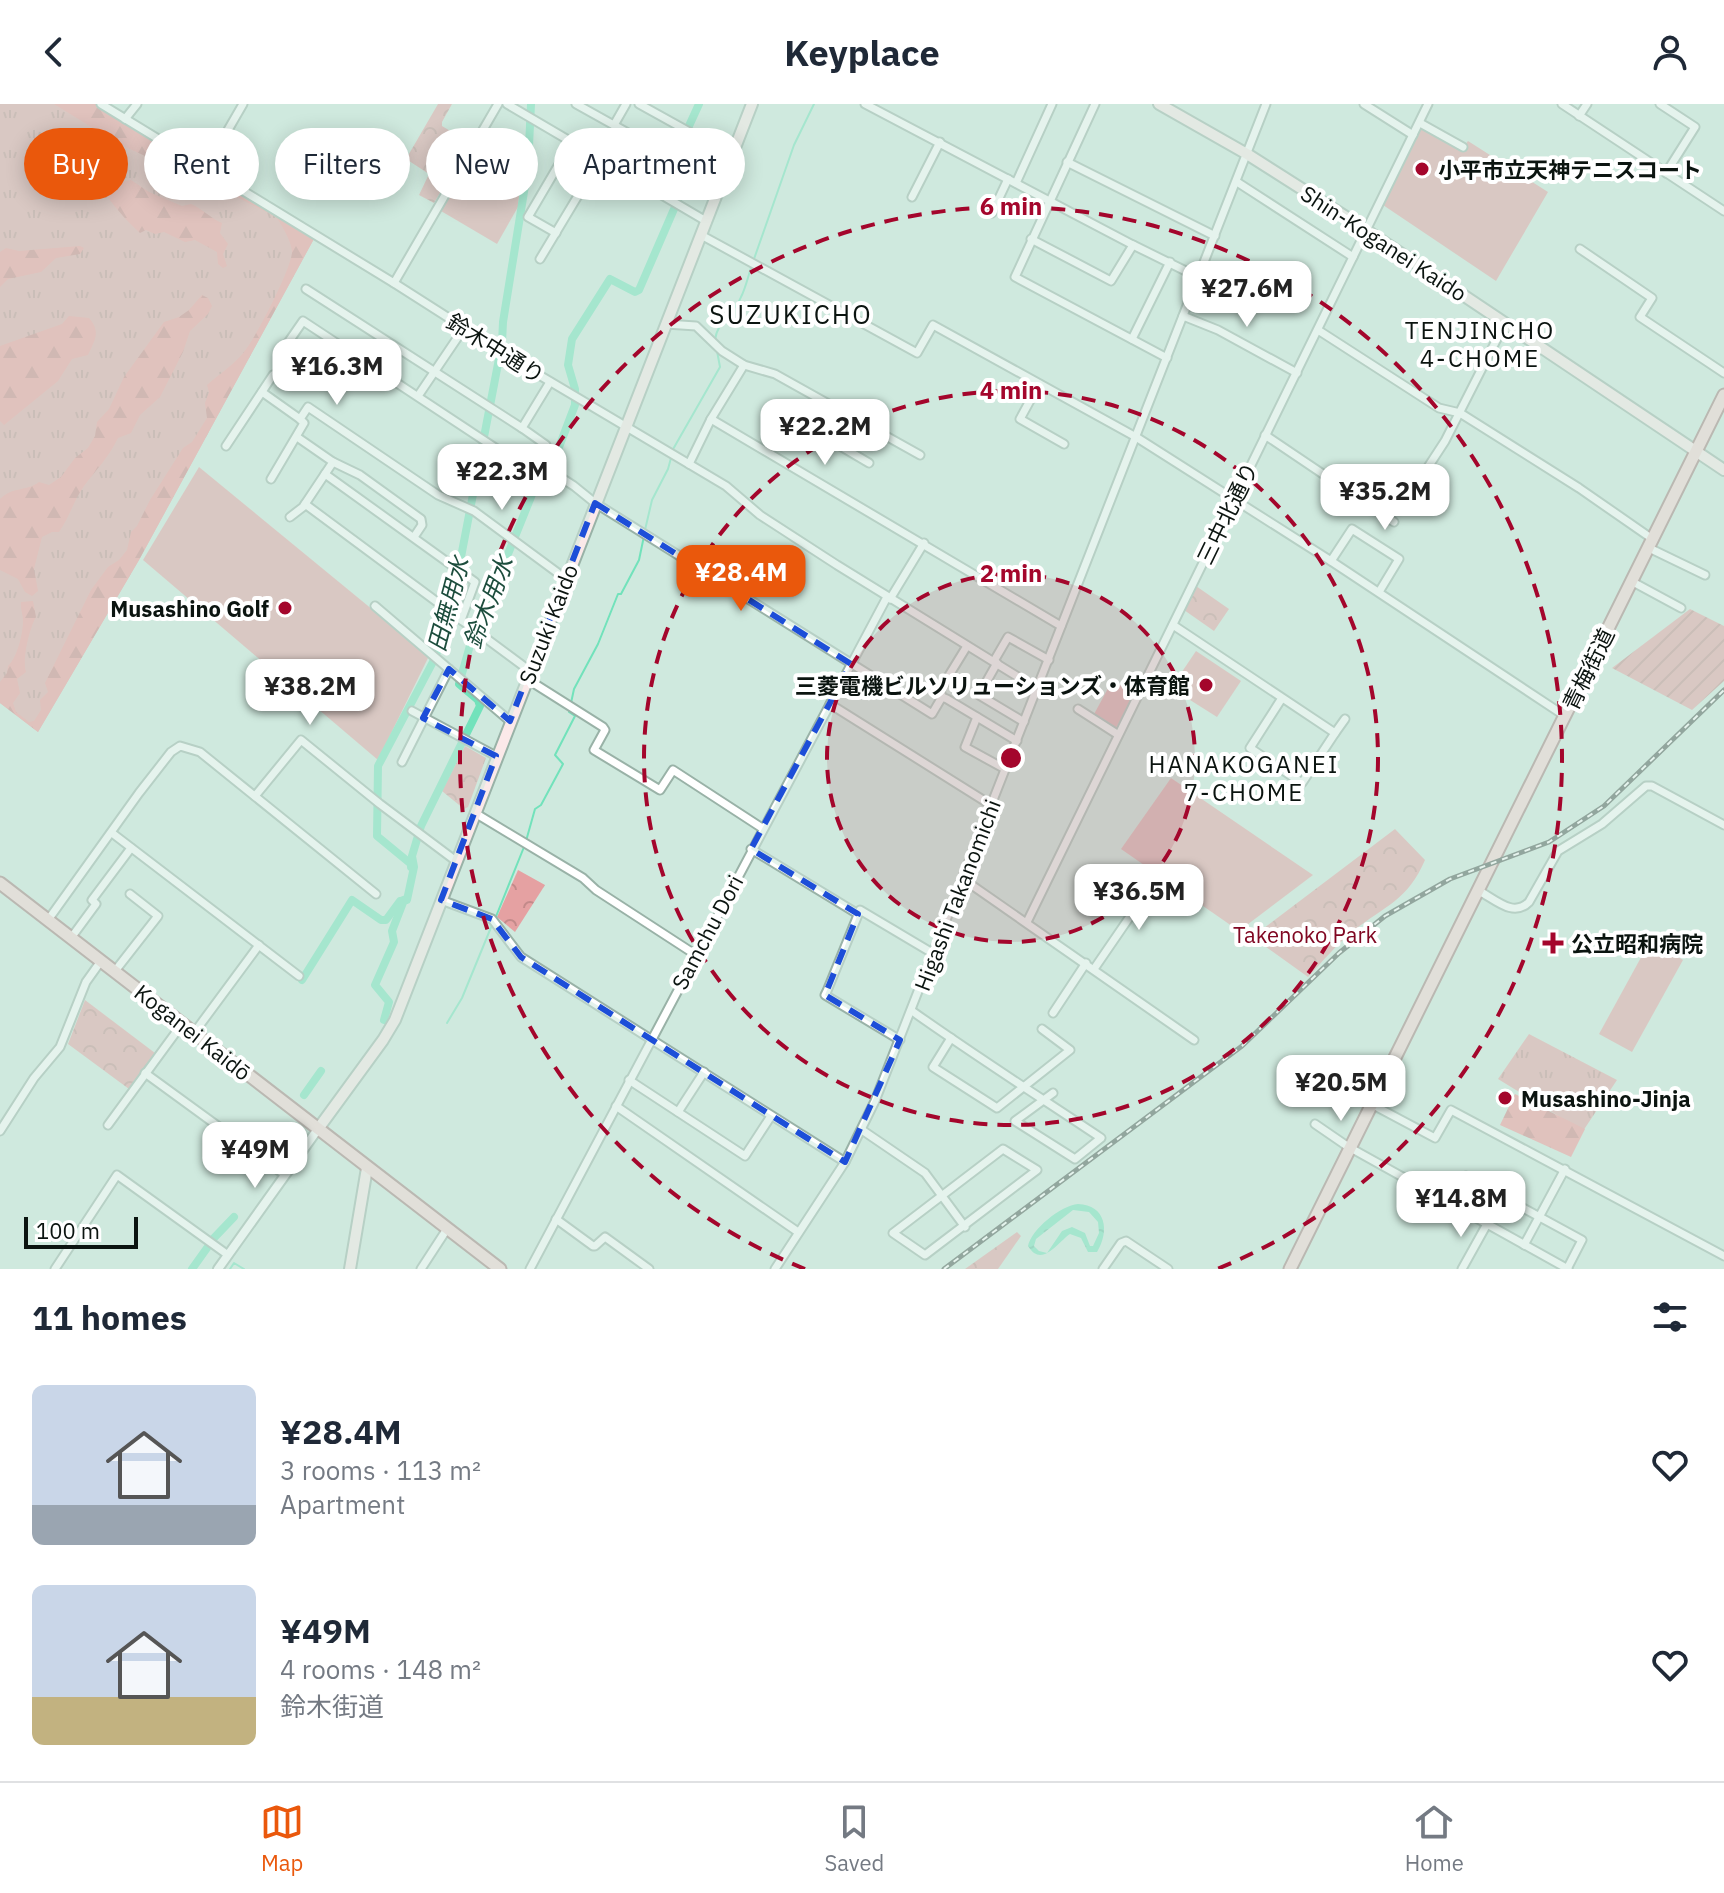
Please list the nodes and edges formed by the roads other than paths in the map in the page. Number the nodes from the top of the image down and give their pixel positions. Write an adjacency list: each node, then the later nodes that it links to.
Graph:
1 (101, 104): 21 (street, 鈴木中通り)
2 (137, 104): 23 (street)
3 (243, 104): 26 (street)
4 (498, 104): 61 (street)
5 (507, 104): 31 (street)
6 (576, 104): 25 (street)
7 (626, 104): 25 (street)
8 (639, 104): 28 (street)
9 (752, 104): 29 (main road, Suzuki Kaido)
10 (865, 104): 33 (street)
11 (1095, 104): 36 (street)
12 (1159, 104): 35 (main road, Shin-Koganei Kaido)
13 (1254, 104): 20 (street)
14 (1364, 104): 32 (street)
15 (1428, 104): 24 (street, 三中北通り)
16 (1562, 104): 22 (street)
17 (1587, 104): 22 (street)
18 (1660, 104): 38 (street)
19 (1049, 105): 39 (street)
20 (1266, 106): 35 (street, Higashi Takanomichi)
21 (112, 107): 23 (street, 鈴木中通り)
22 (1579, 116): 38 (street)
23 (125, 119): 30 (street, 鈴木中通り)
24 (1420, 123): 32 (street, 三中北通り); 34 (street)
25 (614, 125): 27 (street)
26 (229, 128)
27 (619, 128)
28 (684, 128)
29 (742, 128)
30 (144, 130)
31 (554, 131)
32 (1413, 135): 50 (street, 三中北通り)
33 (940, 142): 39 (street); 41 (street)
34 (1463, 147)
35 (1247, 154): 40 (street, Higashi Takanomichi); 50 (main road, Shin-Koganei Kaido)
36 (1067, 162): 46 (street); 53 (street)
37 (554, 173): 51 (street)
38 (1666, 173): 47 (street)
39 (1012, 181): 46 (street); 48 (street)
40 (1237, 182): 53 (street, Higashi Takanomichi); 57 (street)
41 (912, 197)
42 (258, 200): 61 (street, 鈴木中通り)
43 (576, 200): 51 (street)
44 (669, 200): 49 (street)
45 (714, 200): 49 (main road, Suzuki Kaido)
46 (1049, 201): 54 (street); 55 (street)
47 (1724, 211)
48 (992, 213)
49 (706, 221): 52 (main road, Suzuki Kaido)
50 (1367, 231): 57 (street, 三中北通り); 64 (main road, Shin-Koganei Kaido)
51 (556, 233): 58 (street)
52 (701, 235): 65 (main road, Suzuki Kaido); 77 (street)
53 (1215, 236): 60 (street, Higashi Takanomichi)
54 (1031, 239): 55 (street); 68 (street)
55 (1133, 245): 59 (street)
56 (1580, 249): 73 (street)
57 (1353, 257): 67 (street, 三中北通り)
58 (540, 259)
59 (1170, 262): 60 (street); 68 (street)
60 (1198, 277): 63 (street, Higashi Takanomichi)
61 (394, 283): 66 (street, 鈴木中通り)
62 (306, 289): 71 (street)
63 (1183, 316): 69 (street, Higashi Takanomichi); 72 (street)
64 (1505, 323): 82 (street); 93 (main road, Shin-Koganei Kaido)
65 (666, 324): 70 (street); 85 (main road, Suzuki Kaido)
66 (464, 328): 71 (street); 76 (street, 鈴木中通り)
67 (1318, 330): 72 (street, 三中北通り); 82 (street)
68 (1132, 339): 69 (street)
69 (1167, 358): 89 (street, Higashi Takanomichi)
70 (744, 365): 84 (street); 94 (street)
71 (433, 373): 80 (street); 86 (street)
72 (1297, 373): 87 (street, 三中北通り)
73 (1724, 373)
74 (273, 375): 78 (street)
75 (328, 375): 80 (street)
76 (550, 382): 85 (street, 鈴木中通り); 86 (street)
77 (1039, 384): 89 (street); 90 (street)
78 (262, 392): 83 (street); 92 (street)
79 (1724, 395): 93 (main road, 青梅街道)
80 (418, 396): 104 (street)
81 (779, 410): 96 (street)
82 (1460, 413): 102 (street); 110 (street)
83 (300, 419): 88 (street); 113 (street)
84 (711, 419): 98 (street); 109 (street)
85 (625, 427): 98 (street, 鈴木中通り); 104 (main road, Suzuki Kaido)
86 (522, 428): 91 (street)
87 (1265, 435): 103 (street, 三中北通り); 107 (street)
88 (297, 437): 95 (street); 101 (street)
89 (1136, 437): 103 (street); 121 (street, Higashi Takanomichi)
90 (1064, 444)
91 (546, 445)
92 (226, 446)
93 (1697, 451): 97 (main road, Shin-Koganei Kaido); 110 (main road, 青梅街道)
94 (920, 455)
95 (333, 462): 100 (street); 108 (street)
96 (869, 463)
97 (1718, 463): 99 (main road, Shin-Koganei Kaido)
98 (689, 464): 116 (street, 鈴木中通り)
99 (1724, 470)
100 (325, 474): 105 (street); 108 (street)
101 (271, 479)
102 (1417, 484)
103 (1234, 499): 111 (street); 120 (street, 三中北通り)
104 (595, 503): 113 (main road, Suzuki Kaido); 125 (street)
105 (305, 504): 106 (street); 119 (street)
106 (290, 517)
107 (1394, 522)
108 (414, 537): 119 (street)
109 (924, 543): 116 (street, Samchu Dori); 121 (street)
110 (1649, 543): 112 (street); 114 (main road, 青梅街道)
111 (1331, 561): 115 (street); 115 (street)
112 (1705, 575)
113 (566, 579): 127 (main road, Suzuki Kaido)
114 (1631, 581): 118 (street); 134 (main road, 青梅街道)
115 (1379, 592): 134 (street)
116 (889, 598): 122 (street, 鈴木中通り); 125 (street, Samchu Dori)
117 (375, 606): 126 (street)
118 (1681, 608)
119 (461, 620): 127 (street)
120 (1173, 625): 130 (street); 141 (street, 三中北通り)
121 (1061, 626): 123 (street, Higashi Takanomichi)
122 (967, 646): 124 (street, 鈴木中通り); 129 (street)
123 (1049, 660): 124 (street); 128 (street, Higashi Takanomichi)
124 (995, 662): 128 (street, 鈴木中通り); 139 (street)
125 (851, 664): 129 (street); 131 (street, Samchu Dori)
126 (449, 669): 136 (street); 138 (street)
127 (529, 675): 138 (main road, Suzuki Kaido); 150 (street)
128 (1036, 688): 139 (street, Higashi Takanomichi)
129 (942, 697): 135 (street)
130 (1282, 698): 140 (street); 140 (street)
131 (830, 704): 147 (street); 150 (street, Samchu Dori)
132 (1078, 709): 141 (street)
133 (412, 711): 136 (street)
134 (1565, 716): 158 (main road, 青梅街道)
135 (977, 717): 142 (street); 145 (street)
136 (423, 718): 143 (street); 144 (street)
137 (1345, 719): 140 (street)
138 (510, 721): 143 (main road, Suzuki Kaido)
139 (1024, 722): 142 (street, Higashi Takanomichi)
140 (1335, 733)
141 (1117, 734): 164 (street, 三中北通り)
142 (1017, 741): 145 (street, Higashi Takanomichi)
143 (496, 756): 148 (main road, Suzuki Kaido)
144 (402, 762)
145 (1005, 769): 147 (street, Higashi Takanomichi)
146 (255, 796): 151 (street); 154 (street); 160 (street)
147 (991, 805): 156 (street, Higashi Takanomichi)
148 (475, 813): 154 (main road, Suzuki Kaido); 168 (street)
149 (1724, 825): 158 (street)
150 (762, 828): 153 (street, Samchu Dori)
151 (112, 833): 152 (street); 163 (street)
152 (131, 848): 165 (street); 166 (street)
153 (751, 849): 162 (street); 168 (street, Samchu Dori)
154 (456, 861): 161 (main road, Suzuki Kaido)
155 (1157, 877): 171 (street)
156 (963, 879): 164 (street); 167 (street, Higashi Takanomichi)
157 (0, 883): 163 (main road, Koganei Kaidō)
158 (1479, 891): 189 (main road, 青梅街道)
159 (130, 894): 172 (street)
160 (376, 894)
161 (441, 900): 180 (street); 195 (main road, Suzuki Kaido)
162 (858, 914): 167 (street); 181 (street)
163 (48, 920): 165 (main road, Koganei Kaidō)
164 (1027, 922): 170 (street)
165 (71, 938): 169 (main road, Koganei Kaidō)
166 (259, 945): 173 (street); 178 (street)
167 (934, 954): 174 (street, Higashi Takanomichi)
168 (696, 955): 180 (street, Samchu Dori)
169 (101, 961): 172 (main road, Koganei Kaidō); 197 (street)
170 (1086, 963): 171 (street); 175 (street)
171 (1094, 969): 182 (street)
172 (115, 971): 176 (main road, Koganei Kaidō)
173 (299, 976)
174 (912, 1011): 179 (street); 181 (street, Higashi Takanomichi)
175 (1053, 1013)
176 (182, 1024): 178 (main road, Koganei Kaidō); 184 (street)
177 (1042, 1029): 186 (street)
178 (194, 1033): 195 (main road, Koganei Kaidō)
179 (951, 1038): 186 (street); 186 (street)
180 (651, 1039): 183 (street); 185 (street, Samchu Dori)
181 (900, 1040): 196 (street, Higashi Takanomichi)
182 (1194, 1040)
183 (704, 1072): 191 (street); 192 (street)
184 (145, 1073): 194 (street); 202 (street)
185 (629, 1080): 190 (street, Samchu Dori); 191 (street)
186 (1022, 1086): 188 (street)
187 (1053, 1093): 188 (street)
188 (1044, 1100): 188 (street)
189 (1373, 1105): 198 (main road, 青梅街道); 201 (street)
190 (616, 1106): 208 (street, Samchu Dori); 212 (street)
191 (678, 1112): 192 (street)
192 (771, 1116): 199 (street)
193 (1315, 1124): 198 (street)
194 (108, 1125)
195 (318, 1129): 200 (main road, Koganei Kaidō); 202 (street)
196 (862, 1130): 199 (street, Higashi Takanomichi); 203 (street)
197 (0, 1131)
198 (1352, 1149): 205 (street); 226 (main road, 青梅街道)
199 (845, 1162): 212 (street, Higashi Takanomichi)
200 (367, 1168): 211 (main road, Koganei Kaidō); 218 (main road)
201 (1565, 1169): 207 (street); 215 (street)
202 (285, 1175): 214 (street)
203 (940, 1195): 210 (street); 210 (street); 210 (street)
204 (1503, 1197): 207 (street)
205 (1451, 1204): 206 (street); 206 (street)
206 (1468, 1213): 209 (street)
207 (1540, 1216): 213 (street); 228 (street)
208 (556, 1219): 221 (street, Samchu Dori); 222 (street)
209 (1487, 1224): 213 (street); 227 (street)
210 (965, 1227)
211 (447, 1229): 219 (street); 220 (main road, Koganei Kaidō)
212 (798, 1232): 223 (street, Higashi Takanomichi)
213 (1524, 1245): 228 (street)
214 (228, 1255): 216 (street); 217 (street)
215 (1724, 1256)
216 (55, 1269)
217 (218, 1269)
218 (350, 1269)
219 (421, 1269)
220 (500, 1269)
221 (530, 1269)
222 (649, 1269)
223 (775, 1269)
224 (1103, 1269): 225 (street)
225 (1168, 1269)
226 (1290, 1269)
227 (1462, 1269)
228 (1568, 1269)

